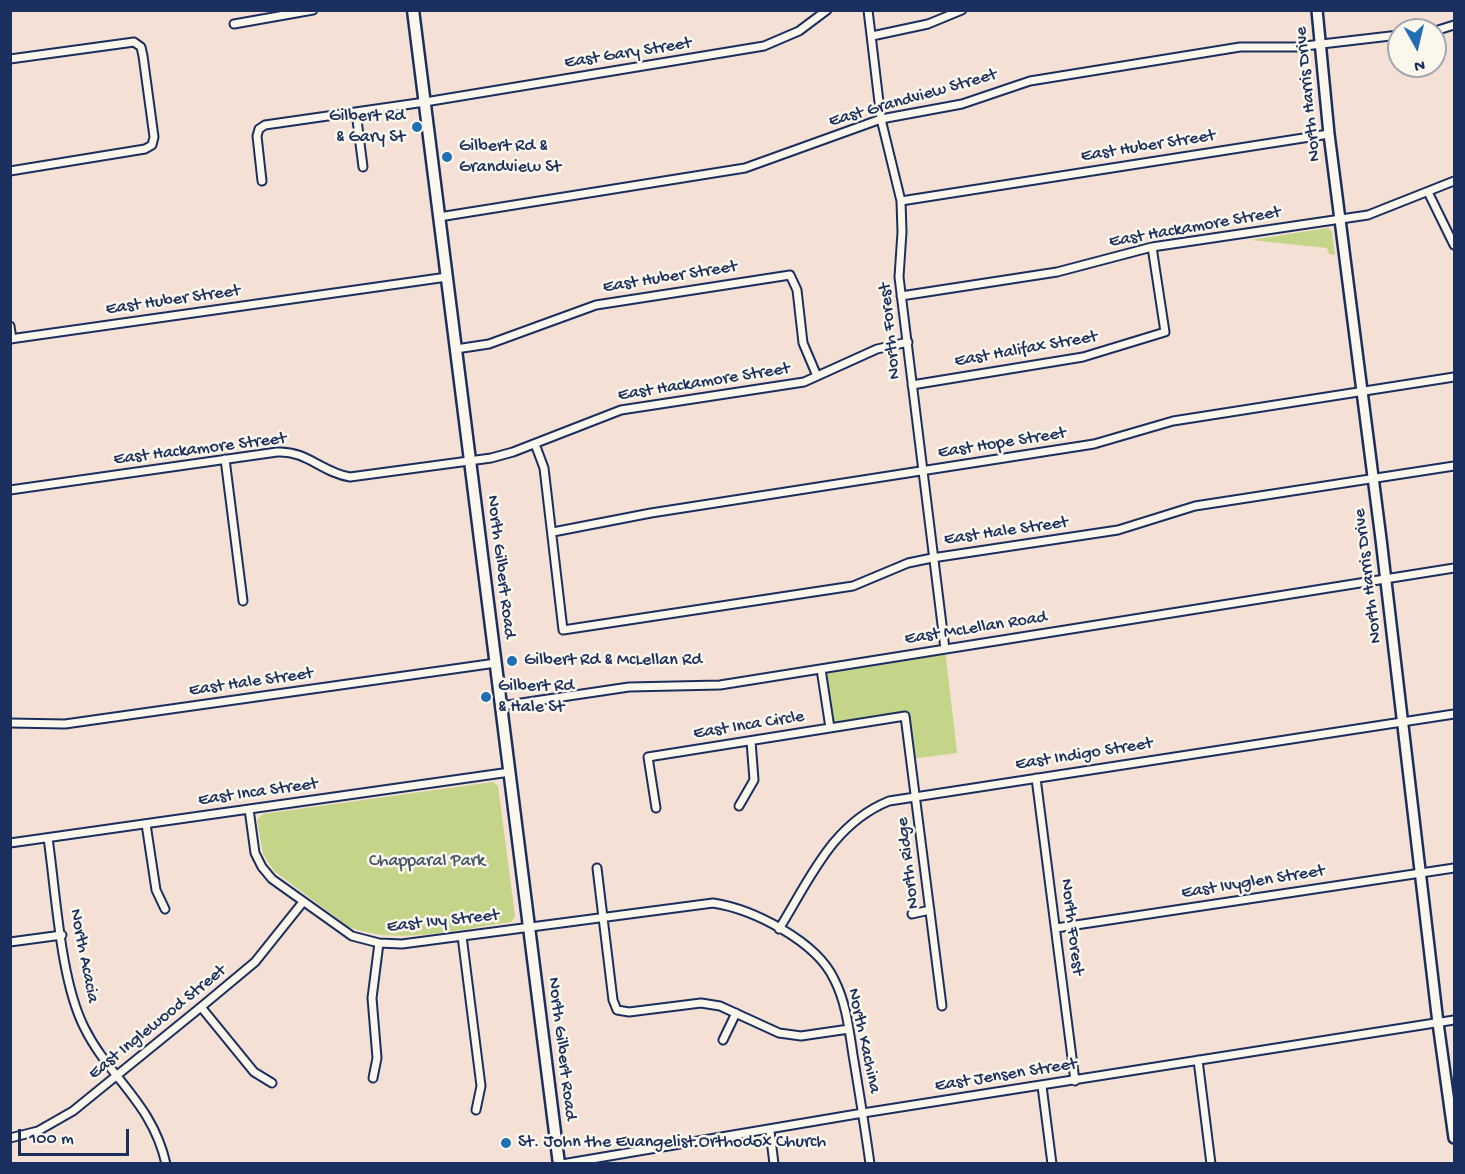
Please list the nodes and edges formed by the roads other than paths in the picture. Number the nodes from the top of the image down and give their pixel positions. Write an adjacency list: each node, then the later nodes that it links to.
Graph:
1 (313, 10): 7 (street)
2 (413, 10): 12 (main road, North Gilbert Road)
3 (827, 10): 12 (street, East Gary Street)
4 (868, 10): 8 (street, North Forest)
5 (962, 10): 8 (street)
6 (1317, 10): 10 (street, North Harris Drive)
7 (234, 24)
8 (872, 36): 14 (street, North Forest)
9 (1387, 36): 10 (street, East Grandview Street)
10 (1320, 43): 14 (street, East Grandview Street); 15 (street, North Harris Drive)
11 (10, 59): 17 (street)
12 (425, 102): 13 (street, East Gary Street); 22 (main road, North Gilbert Road)
13 (356, 112): 16 (street); 18 (street, East Gary Street)
14 (881, 119): 21 (street, North Forest); 22 (street, East Grandview Street)
15 (1329, 134): 21 (street, East Huber Street); 23 (street, North Harris Drive)
16 (363, 167)
17 (10, 171)
18 (262, 181)
19 (1455, 181): 20 (street, East Hackamore Street)
20 (1428, 192): 23 (street, East Hackamore Street); 24 (street)
21 (900, 201): 27 (street, North Forest)
22 (439, 217): 26 (main road, North Gilbert Road)
23 (1341, 219): 25 (street, East Hackamore Street); 35 (street, North Harris Drive)
24 (1455, 245)
25 (1152, 247): 27 (street, East Hackamore Street); 34 (street, East Halifax Street)
26 (447, 277): 29 (street, East Huber Street); 31 (main road, North Gilbert Road)
27 (902, 296): 30 (street, North Forest)
28 (10, 326): 29 (street)
29 (11, 339)
30 (908, 342): 32 (street, East Hackamore Street); 34 (street, North Forest)
31 (456, 349): 32 (street, East Huber Street); 38 (main road, North Gilbert Road)
32 (817, 376): 36 (street, East Hackamore Street)
33 (1455, 377): 35 (street, East Hope Street)
34 (912, 385): 40 (street, North Forest)
35 (1361, 391): 40 (street, East Hope Street); 41 (street, North Harris Drive)
36 (535, 444): 38 (street, East Hackamore Street); 43 (street)
37 (225, 459): 38 (street, East Hackamore Street); 42 (street, East Hackamore Street); 47 (street)
38 (470, 461): 49 (main road, North Gilbert Road)
39 (1455, 465): 41 (street, East Hale Street)
40 (922, 472): 43 (street, East Hope Street); 44 (street, North Forest)
41 (1374, 478): 44 (street, East Hale Street); 46 (street, North Harris Drive)
42 (10, 490)
43 (553, 532): 44 (street, East Hale Street)
44 (932, 558): 48 (street, North Forest)
45 (1455, 568): 46 (street, East McLellan Road)
46 (1386, 579): 48 (street, East McLellan Road); 54 (street, North Harris Drive)
47 (243, 601)
48 (945, 649): 50 (street, East McLellan Road)
49 (496, 663): 51 (main road, North Gilbert Road); 55 (street, East Hale Street)
50 (821, 669): 51 (street, East McLellan Road); 56 (street)
51 (501, 706): 58 (main road, North Gilbert Road)
52 (1455, 714): 54 (street, East Indigo Street)
53 (905, 716): 56 (street, East Inca Circle); 60 (street, North Ridge)
54 (1402, 722): 59 (street, East Indigo Street); 69 (street, North Harris Drive)
55 (10, 723)
56 (830, 728): 57 (street, East Inca Circle)
57 (751, 741): 61 (street, East Inca Circle); 62 (street)
58 (510, 772): 63 (street, East Inca Street); 75 (main road, North Gilbert Road)
59 (1036, 778): 60 (street, East Indigo Street); 76 (street, North Forest)
60 (916, 795): 72 (street, North Ridge); 77 (street, East Indigo Street)
61 (656, 807)
62 (739, 807)
63 (249, 809): 64 (street, East Inca Street); 70 (street, East Ivy Street)
64 (146, 824): 65 (street, East Inca Street); 71 (street)
65 (48, 838): 66 (street, East Inca Street); 78 (street, North Acacia)
66 (10, 843)
67 (597, 868): 74 (street)
68 (1455, 868): 69 (street, East Ivyglen Street)
69 (1421, 872): 76 (street, East Ivyglen Street); 86 (street, North Harris Drive)
70 (303, 902): 81 (street, East Ivy Street); 83 (street, East Inglewood Street)
71 (165, 909)
72 (930, 910): 73 (street); 82 (street, North Ridge)
73 (912, 914)
74 (603, 918): 75 (street, East Ivy Street); 77 (street, East Ivy Street); 84 (street)
75 (529, 928): 79 (street, East Ivy Street); 102 (main road, North Gilbert Road)
76 (1056, 928): 92 (street, North Forest)
77 (779, 929): 87 (street, North Kachina)
78 (62, 935): 80 (street); 90 (street, North Acacia)
79 (462, 936): 81 (street, East Ivy Street); 96 (street)
80 (10, 942)
81 (380, 943): 91 (street)
82 (942, 1006)
83 (201, 1007): 90 (street, East Inglewood Street); 93 (street)
84 (736, 1013): 87 (street); 88 (street)
85 (1455, 1020): 86 (street, East Jensen Street)
86 (1438, 1023): 89 (street, East Jensen Street); 95 (street, North Harris Drive)
87 (849, 1029): 97 (street, North Kachina)
88 (723, 1040)
89 (1198, 1060): 92 (street, East Jensen Street); 106 (street)
90 (118, 1075): 99 (street, East Inglewood Street); 101 (street, North Acacia)
91 (373, 1078)
92 (1075, 1081): 94 (street, East Jensen Street)
93 (272, 1083)
94 (1042, 1086): 97 (street, East Jensen Street); 105 (street)
95 (1453, 1106): 100 (street, North Harris Drive)
96 (476, 1110)
97 (862, 1113): 98 (street, East Jensen Street); 104 (street, North Kachina)
98 (770, 1131): 102 (street, East Jensen Street); 103 (street)
99 (10, 1138)
100 (1455, 1138)
101 (166, 1164)
102 (560, 1164)
103 (774, 1164)
104 (870, 1164)
105 (1052, 1164)
106 (1211, 1164)

